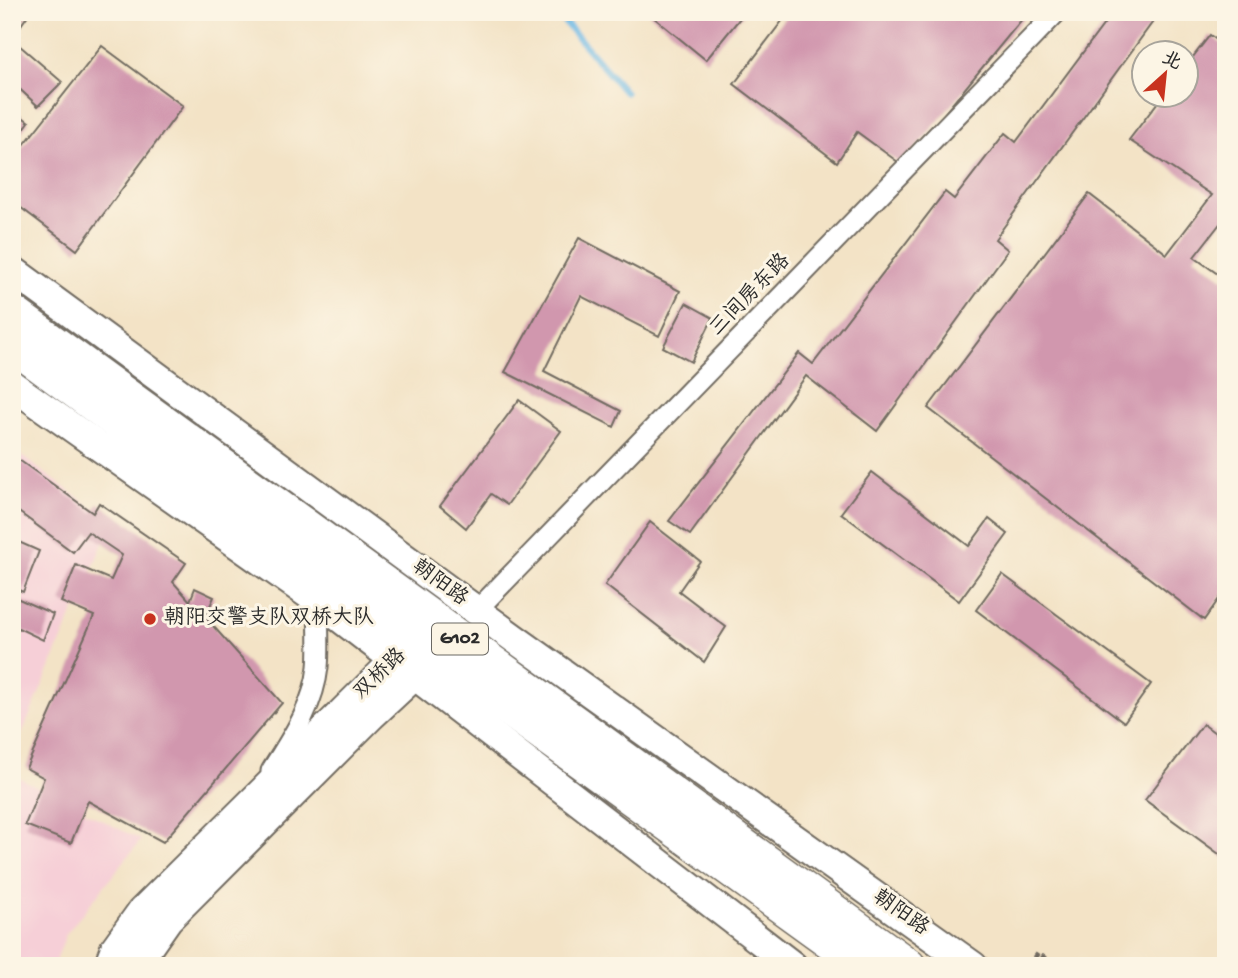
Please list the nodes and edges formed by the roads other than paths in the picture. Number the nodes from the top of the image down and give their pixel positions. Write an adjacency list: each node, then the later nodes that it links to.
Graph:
1 (1057, 12): 7 (street, 三间房东路)
2 (12, 270): 7 (street, 朝阳路)
3 (12, 313): 7 (highway, 朝阳路 / G102)
4 (12, 344): 7 (highway, 朝阳路 / G102)
5 (12, 385): 6 (street, 朝阳路)
6 (318, 601): 7 (street, 朝阳路); 8 (street)
7 (432, 643): 8 (street, 双桥路); 10 (street, 双桥路); 11 (street, 朝阳路); 12 (highway, 朝阳路 / G102); 13 (highway, 朝阳路 / G102); 14 (street, 朝阳路)
8 (256, 797): 9 (street, 双桥路)
9 (108, 966)
10 (135, 966)
11 (793, 966)
12 (864, 966)
13 (908, 966)
14 (973, 966)

